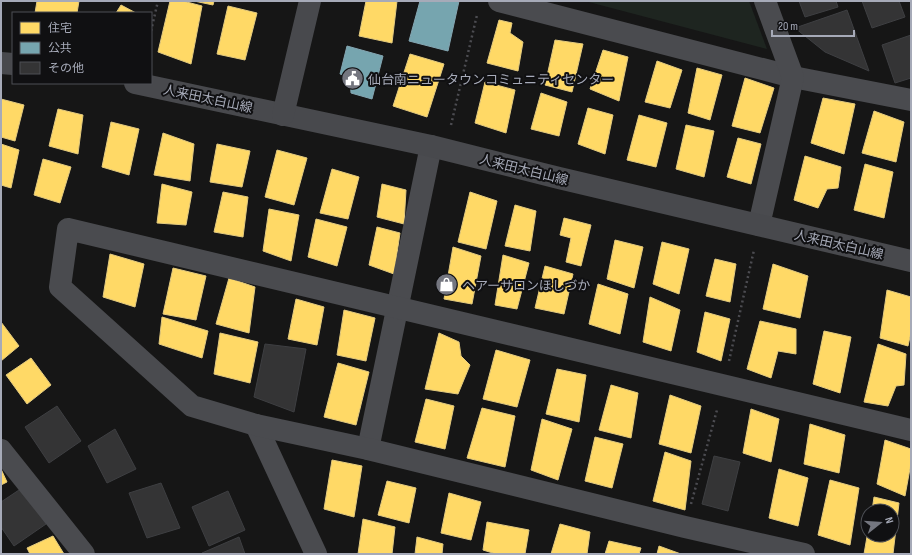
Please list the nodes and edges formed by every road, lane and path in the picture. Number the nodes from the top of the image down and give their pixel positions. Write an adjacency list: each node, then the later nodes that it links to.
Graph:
1 (158, 1): 6 (path)
2 (310, 1): 12 (street)
3 (499, 1): 9 (street)
4 (764, 1): 9 (street)
5 (479, 9): 13 (path)
6 (152, 27)
7 (1, 63): 8 (street)
8 (12, 64)
9 (793, 77): 11 (street); 14 (street)
10 (140, 84): 12 (street, 人来田太白山線)
11 (911, 100)
12 (283, 115): 13 (street, 人来田太白山線)
13 (438, 148): 14 (street, 人来田太白山線); 16 (street)
14 (759, 226): 15 (street, 人来田太白山線)
15 (911, 261)
16 (398, 307): 17 (street); 18 (street); 20 (street)
17 (256, 425): 20 (street); 22 (street)
18 (911, 430)
19 (1, 450): 21 (street)
20 (368, 450): 23 (street)
21 (84, 554)
22 (316, 554)
23 (804, 554)

